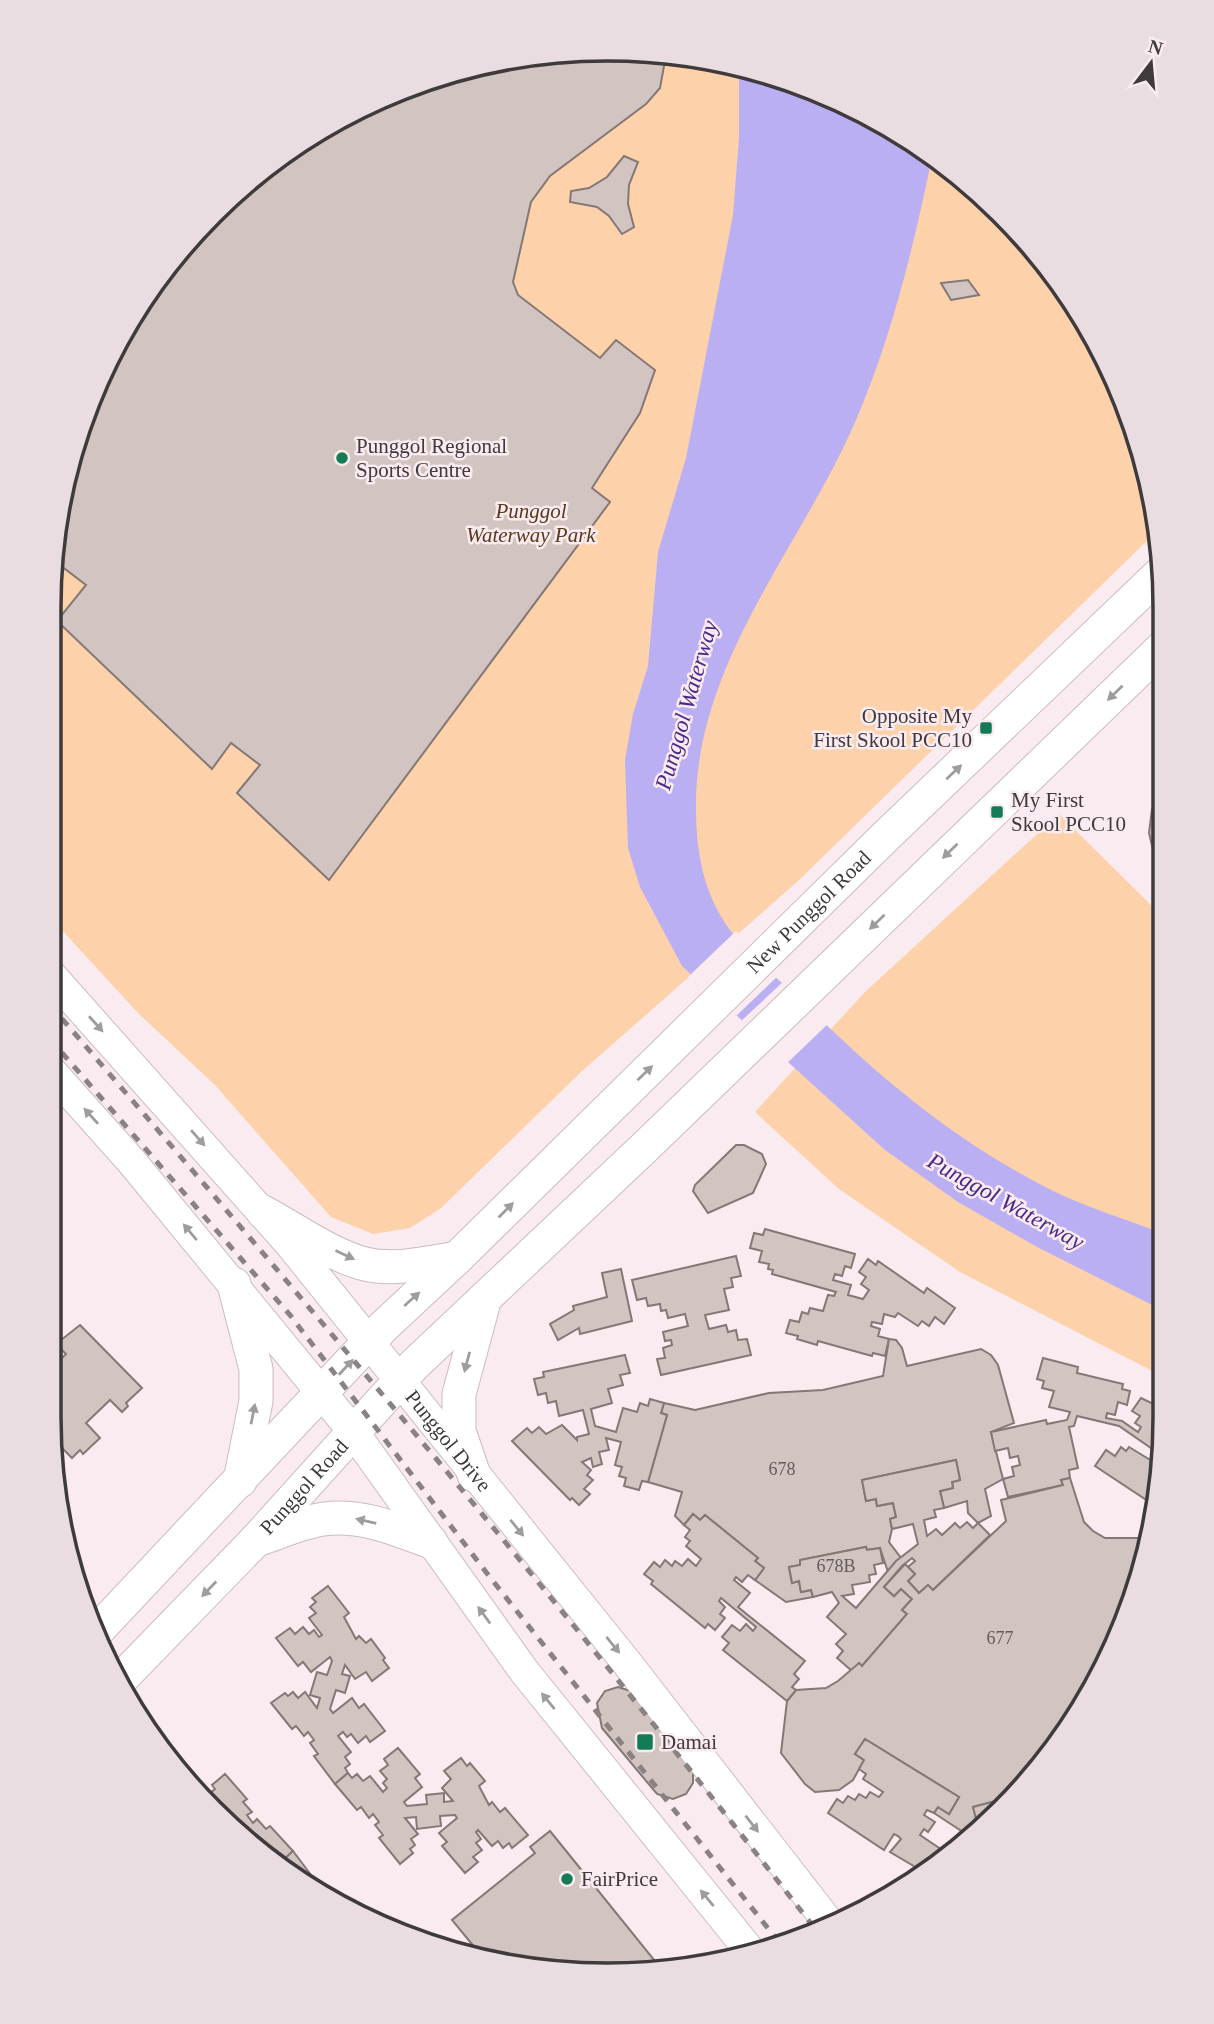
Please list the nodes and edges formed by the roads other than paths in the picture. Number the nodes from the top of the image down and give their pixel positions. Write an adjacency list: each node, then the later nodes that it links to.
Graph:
1 (1152, 581): 6 (main road, New Punggol Road, one-way to 1)
2 (1153, 657): 8 (main road, one-way to 8)
3 (61, 986): 5 (street, Punggol Drive, one-way to 5)
4 (61, 1082): 7 (street, one-way to 4)
5 (263, 1212): 6 (main road, one-way to 6); 9 (street, Punggol Drive)
6 (457, 1258): 9 (main road, one-way to 6)
7 (234, 1284): 11 (street); 14 (main road, one-way to 7)
8 (485, 1296): 10 (main road, Punggol Road); 13 (main road, one-way to 13)
9 (369, 1342): 10 (street, Punggol Drive); 11 (main road, one-way to 9)
10 (400, 1380): 12 (main road, Punggol Road); 13 (street, Punggol Drive)
11 (322, 1393): 12 (street); 14 (main road)
12 (352, 1430): 15 (main road, Punggol Road); 16 (street)
13 (474, 1475): 19 (street, Punggol Drive, one-way to 19)
14 (240, 1481): 17 (main road)
15 (256, 1540): 16 (main road, one-way to 15); 18 (main road, Punggol Road, one-way to 18)
16 (431, 1542): 20 (street, one-way to 16)
17 (103, 1625)
18 (126, 1674)
19 (824, 1917)
20 (745, 1945)

